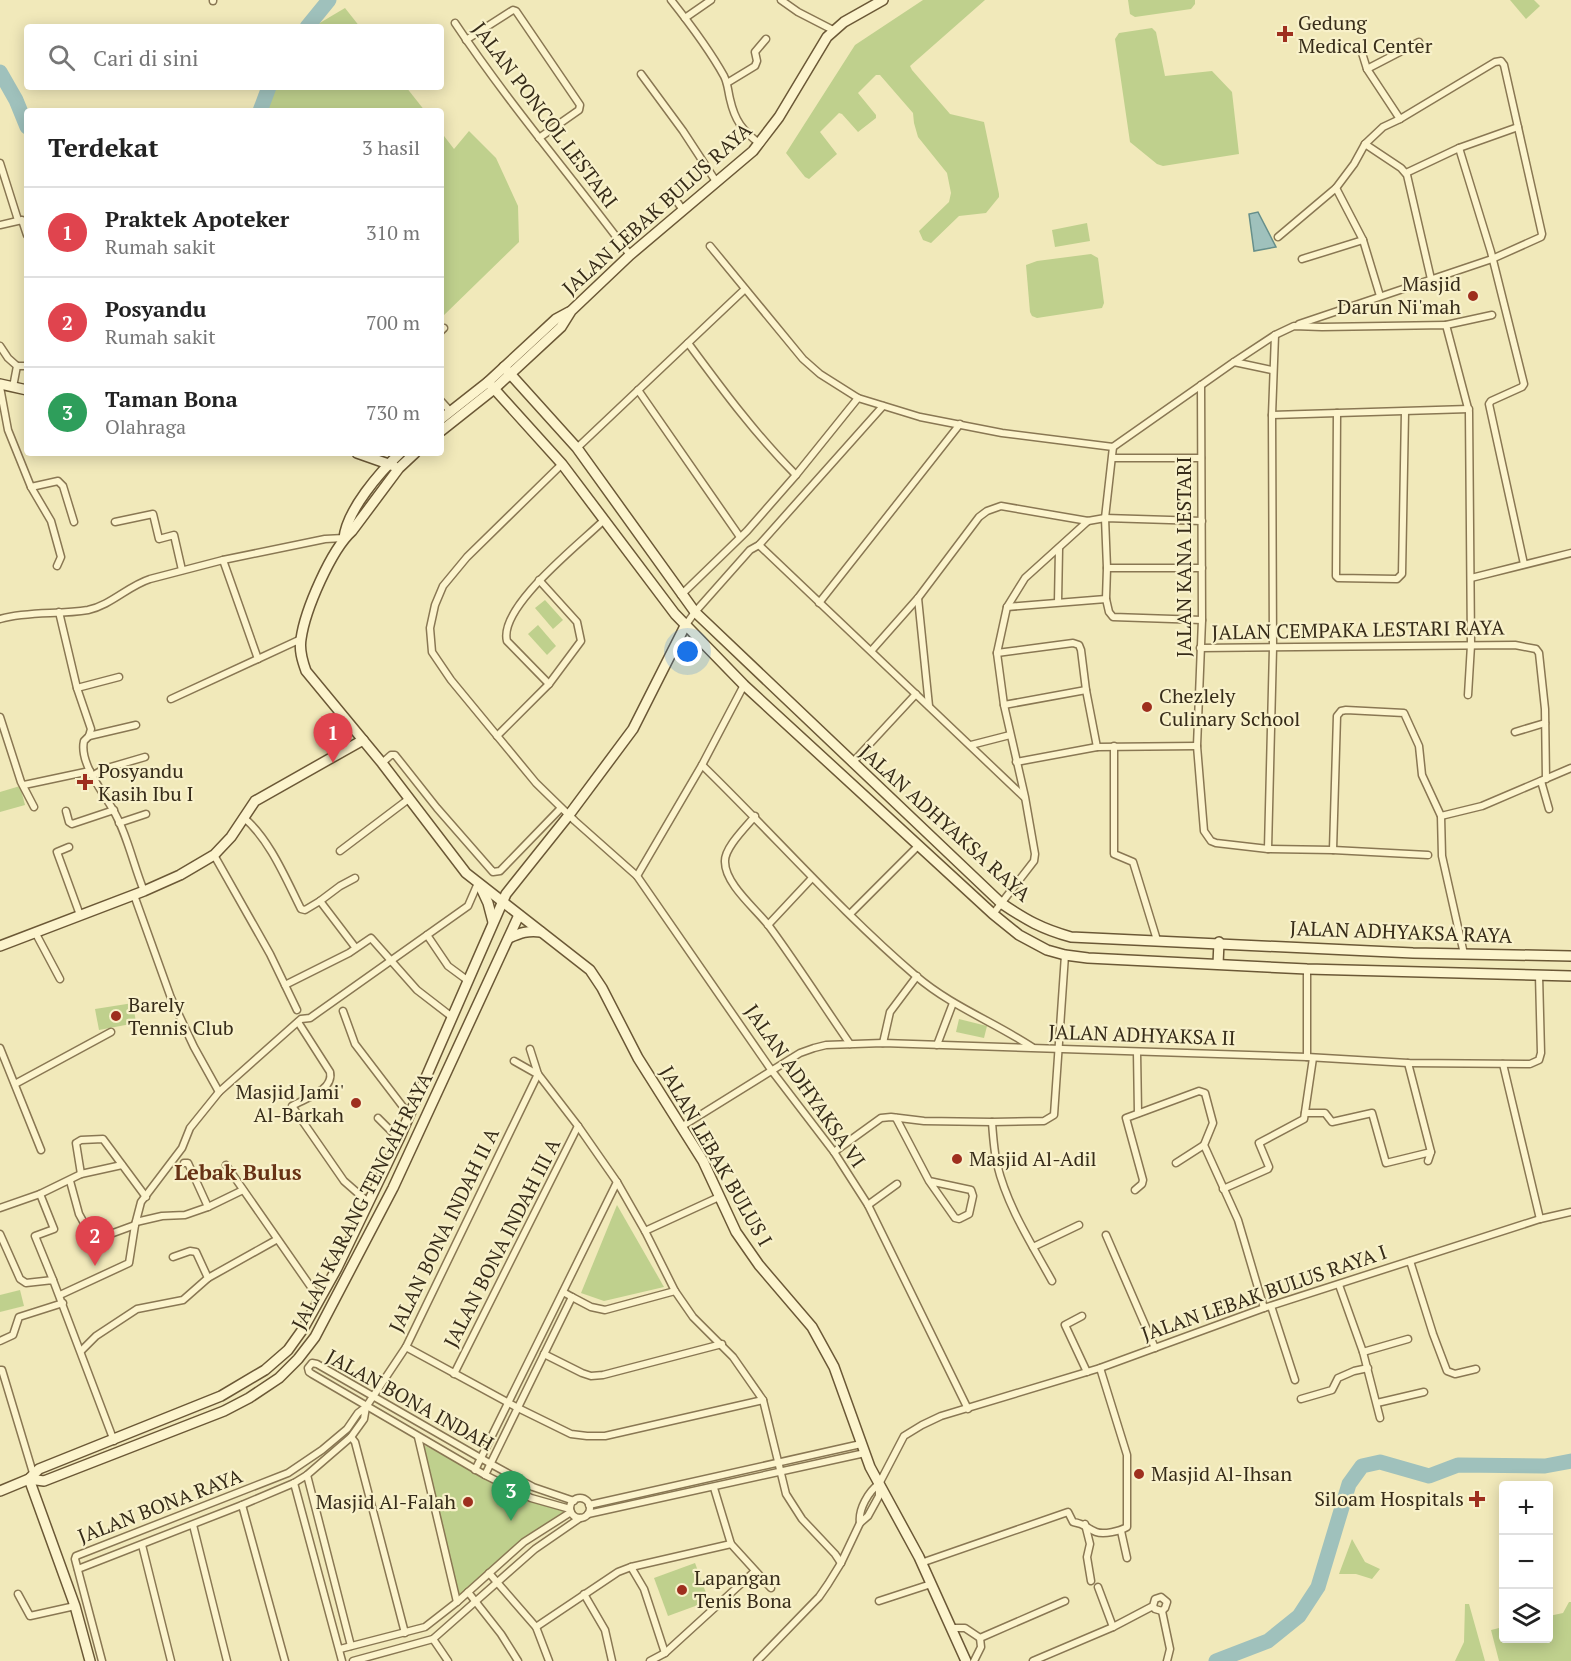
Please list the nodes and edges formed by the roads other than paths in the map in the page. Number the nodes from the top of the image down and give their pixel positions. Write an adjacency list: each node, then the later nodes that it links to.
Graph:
1 (671, 0): 5 (street)
2 (711, 0): 5 (street)
3 (781, 0): 7 (street)
4 (883, 0): 7 (main road, JALAN LEBAK BULUS RAYA)
5 (685, 18): 14 (street)
6 (455, 23): 9 (street, JALAN PONCOL LESTARI)
7 (833, 30): 18 (main road, JALAN LEBAK BULUS RAYA)
8 (766, 39): 14 (street)
9 (466, 40): 17 (street, JALAN PONCOL LESTARI); 17 (street)
10 (1419, 42): 12 (street)
11 (1362, 53): 12 (street)
12 (1367, 69): 15 (street)
13 (641, 74): 23 (street)
14 (728, 83): 18 (street)
15 (1400, 119): 16 (street); 19 (street)
16 (1518, 127): 20 (street); 35 (street)
17 (539, 138): 33 (street, JALAN PONCOL LESTARI)
18 (760, 144): 23 (main road, JALAN LEBAK BULUS RAYA)
19 (1365, 144): 22 (street); 24 (street)
20 (1459, 148): 22 (street); 35 (street)
21 (0, 163): 27 (street)
22 (1403, 170): 36 (street)
23 (717, 183): 26 (main road, JALAN LEBAK BULUS RAYA)
24 (1336, 188): 30 (street); 31 (street)
25 (670, 192): 26 (street)
26 (683, 210): 33 (main road, JALAN LEBAK BULUS RAYA)
27 (18, 220): 28 (street); 29 (street)
28 (24, 224)
29 (0, 225)
30 (1278, 237)
31 (1363, 240): 34 (street); 38 (street)
32 (710, 246): 37 (street)
33 (630, 255): 48 (main road, JALAN LEBAK BULUS RAYA)
34 (1302, 258)
35 (1492, 259): 36 (street); 93 (street)
36 (1431, 279): 38 (street)
37 (745, 289): 43 (street); 58 (street)
38 (1380, 296): 41 (street)
39 (1492, 315): 40 (street)
40 (1446, 325): 41 (street); 61 (street)
41 (1294, 326): 42 (street)
42 (1275, 335): 45 (street); 49 (street)
43 (688, 343): 56 (street); 79 (street)
44 (0, 346): 46 (street)
45 (1234, 362): 49 (street); 53 (street)
46 (17, 366): 47 (street); 54 (street)
47 (24, 366)
48 (507, 370): 51 (main road, JALAN LEBAK BULUS RAYA); 52 (main road, JALAN ADHYAKSA RAYA)
49 (1272, 370): 65 (street)
50 (0, 385): 54 (main road); 80 (street)
51 (491, 385): 57 (main road, JALAN ADHYAKSA RAYA); 62 (main road, JALAN LEBAK BULUS RAYA); 68 (main road, JALAN LEBAK BULUS RAYA)
52 (520, 385): 57 (main road); 70 (main road, JALAN ADHYAKSA RAYA)
53 (1201, 385): 69 (street); 75 (street, JALAN KANA LESTARI)
54 (13, 387): 55 (main road)
55 (24, 389)
56 (638, 390): 70 (street); 87 (street)
57 (502, 397): 77 (main road, JALAN ADHYAKSA RAYA)
58 (858, 398): 60 (street); 79 (street)
59 (444, 404): 62 (street)
60 (883, 406): 67 (street); 89 (street)
61 (1469, 410): 63 (street); 98 (street)
62 (450, 411): 66 (main road, JALAN LEBAK BULUS RAYA)
63 (1405, 412): 64 (street); 64 (street)
64 (1337, 413): 65 (street)
65 (1272, 415): 114 (street)
66 (444, 416)
67 (960, 424): 69 (street); 104 (street)
68 (444, 428)
69 (1113, 447): 74 (street)
70 (577, 448): 100 (main road, JALAN ADHYAKSA RAYA)
71 (367, 456): 76 (main road)
72 (397, 456): 76 (main road)
73 (413, 456): 78 (main road)
74 (1113, 458): 75 (street); 81 (street)
75 (1201, 458): 84 (street, JALAN KANA LESTARI)
76 (390, 463): 78 (main road); 88 (main road)
77 (562, 464): 82 (main road, JALAN ADHYAKSA RAYA); 134 (street, JALAN ADHYAKSA VI)
78 (399, 468): 88 (main road)
79 (796, 475): 87 (street)
80 (31, 487): 85 (street); 94 (street)
81 (1105, 518): 83 (street); 84 (street); 95 (street)
82 (604, 520): 99 (street); 110 (main road, JALAN ADHYAKSA RAYA)
83 (1088, 521): 90 (street); 101 (street)
84 (1202, 521): 96 (street, JALAN KANA LESTARI)
85 (74, 522)
86 (115, 522): 97 (street)
87 (740, 537): 100 (street)
88 (344, 538): 92 (street); 111 (main road)
89 (759, 545): 104 (street); 107 (street)
90 (1059, 549): 103 (street); 105 (street)
91 (1571, 552): 93 (street)
92 (224, 560): 97 (street); 117 (street)
93 (1524, 564): 98 (street)
94 (57, 566)
95 (1107, 568): 96 (street); 102 (street)
96 (1202, 568): 109 (street, JALAN KANA LESTARI)
97 (182, 570): 106 (street)
98 (1471, 578): 112 (street)
99 (539, 580): 119 (street); 119 (street)
100 (681, 595): 107 (main road, JALAN ADHYAKSA RAYA)
101 (918, 598): 115 (street); 127 (street)
102 (1106, 599): 103 (street); 109 (street)
103 (1058, 602): 105 (street)
104 (819, 603): 115 (street)
105 (1007, 607): 116 (street)
106 (59, 612): 108 (street); 121 (street)
107 (695, 612): 110 (street); 141 (main road, JALAN ADHYAKSA RAYA)
108 (0, 619)
109 (1202, 620): 113 (street, JALAN KANA LESTARI)
110 (685, 626): 120 (main road, JALAN ADHYAKSA RAYA); 157 (main road)
111 (301, 639): 117 (street); 135 (main road)
112 (1471, 645): 114 (street, JALAN CEMPAKA LESTARI RAYA); 124 (street); 129 (street, JALAN CEMPAKA LESTARI RAYA)
113 (1200, 648): 114 (street, JALAN CEMPAKA LESTARI RAYA); 138 (street, JALAN KANA LESTARI)
114 (1273, 648): 164 (street)
115 (872, 650): 123 (street)
116 (997, 653): 122 (street); 126 (street)
117 (258, 659): 125 (street)
118 (119, 677): 121 (street)
119 (549, 684): 134 (street)
120 (744, 685): 144 (street); 162 (main road, JALAN ADHYAKSA RAYA)
121 (77, 688): 133 (street)
122 (1086, 690): 126 (street); 139 (street)
123 (916, 694): 127 (street); 141 (street)
124 (1468, 694)
125 (171, 699)
126 (1004, 705): 132 (street)
127 (929, 706): 136 (street)
128 (0, 717): 148 (street)
129 (1545, 723): 131 (street); 147 (street)
130 (136, 725): 133 (street)
131 (1515, 732)
132 (1010, 735): 136 (street); 142 (street)
133 (89, 736): 146 (street)
134 (497, 736): 152 (street, JALAN ADHYAKSA VI)
135 (363, 740): 143 (main road); 160 (main road)
136 (971, 745): 149 (street)
137 (1114, 746): 138 (street); 139 (street); 190 (street)
138 (1197, 746): 164 (street, JALAN KANA LESTARI)
139 (1097, 747): 142 (street)
140 (145, 757): 146 (street)
141 (852, 762): 179 (main road, JALAN ADHYAKSA RAYA)
142 (1016, 762): 149 (street)
143 (382, 763): 150 (main road); 152 (street)
144 (702, 765): 158 (street); 169 (street)
145 (1571, 768): 147 (street)
146 (91, 773): 148 (street); 154 (street)
147 (1544, 780): 153 (street); 159 (street)
148 (24, 785): 151 (street)
149 (1025, 797): 179 (street)
150 (410, 798): 166 (street); 172 (main road)
151 (34, 807)
152 (561, 808): 157 (street, JALAN ADHYAKSA VI)
153 (1549, 809)
154 (114, 810): 155 (street); 161 (street)
155 (66, 811)
156 (146, 813): 161 (street)
157 (569, 815): 169 (street, JALAN ADHYAKSA VI); 173 (main road)
158 (754, 816): 171 (street); 185 (street)
159 (1441, 816): 165 (street); 194 (street)
160 (243, 817): 167 (main road); 177 (street)
161 (119, 823): 174 (street)
162 (918, 846): 180 (street); 181 (main road, JALAN ADHYAKSA RAYA)
163 (69, 847): 182 (street)
164 (1268, 849): 165 (street)
165 (1333, 850): 168 (street)
166 (340, 851)
167 (214, 855): 174 (main road); 205 (street)
168 (1428, 855)
169 (637, 876): 226 (street, JALAN ADHYAKSA VI)
170 (355, 878): 177 (street)
171 (812, 878): 180 (street); 185 (street)
172 (478, 884): 175 (main road); 184 (main road); 188 (street)
173 (510, 888): 175 (main road); 178 (main road)
174 (144, 891): 176 (main road)
175 (491, 893): 178 (main road)
176 (134, 895): 182 (main road); 229 (street)
177 (320, 901): 193 (street)
178 (502, 902): 183 (main road); 184 (main road, JALAN KARANG TENGAH RAYA)
179 (1001, 903): 181 (street); 190 (main road, JALAN ADHYAKSA RAYA)
180 (850, 914): 201 (street)
181 (993, 914): 195 (main road, JALAN ADHYAKSA RAYA)
182 (80, 915): 186 (main road)
183 (519, 915): 187 (main road, JALAN LEBAK BULUS I); 189 (main road, JALAN KARANG TENGAH RAYA)
184 (493, 922): 204 (main road, JALAN KARANG TENGAH RAYA)
185 (768, 925): 213 (street)
186 (39, 931): 192 (main road); 203 (street)
187 (543, 932): 189 (main road); 237 (main road, JALAN LEBAK BULUS I)
188 (427, 935): 197 (street); 204 (street)
189 (509, 938): 320 (main road, JALAN KARANG TENGAH RAYA)
190 (1157, 940): 191 (main road, JALAN ADHYAKSA RAYA)
191 (1219, 942): 194 (main road, JALAN ADHYAKSA RAYA); 198 (main road)
192 (0, 946)
193 (355, 947): 197 (street); 205 (street)
194 (1464, 954): 196 (main road, JALAN ADHYAKSA RAYA)
195 (1065, 955): 198 (main road, JALAN ADHYAKSA RAYA); 217 (street)
196 (1571, 956)
197 (391, 961): 209 (street); 210 (street)
198 (1218, 964): 199 (main road, JALAN ADHYAKSA RAYA)
199 (1307, 969): 200 (main road, JALAN ADHYAKSA RAYA); 221 (street)
200 (1539, 975): 202 (main road, JALAN ADHYAKSA RAYA); 224 (street, JALAN ADHYAKSA II)
201 (917, 976): 206 (street); 212 (street)
202 (1571, 976)
203 (60, 979)
204 (467, 980): 209 (main road, JALAN KARANG TENGAH RAYA)
205 (285, 985): 207 (street)
206 (953, 1003): 214 (street); 216 (street)
207 (297, 1010)
208 (343, 1011): 231 (street)
209 (452, 1017): 231 (main road, JALAN KARANG TENGAH RAYA)
210 (298, 1022): 229 (street); 259 (street)
211 (111, 1032): 228 (street)
212 (883, 1043): 213 (street, JALAN ADHYAKSA II); 214 (street, JALAN ADHYAKSA II)
213 (850, 1044): 226 (street, JALAN ADHYAKSA II)
214 (937, 1045): 216 (street, JALAN ADHYAKSA II)
215 (0, 1048): 228 (street)
216 (1033, 1048): 217 (street, JALAN ADHYAKSA II)
217 (1058, 1048): 219 (street, JALAN ADHYAKSA II); 235 (street)
218 (530, 1049): 220 (street)
219 (1137, 1052): 221 (street, JALAN ADHYAKSA II); 230 (street)
220 (532, 1057): 225 (street); 227 (street)
221 (1310, 1058): 223 (street, JALAN ADHYAKSA II); 232 (street)
222 (514, 1061): 225 (street)
223 (1408, 1063): 224 (street, JALAN ADHYAKSA II); 242 (street)
224 (1503, 1064): 264 (street)
225 (524, 1066): 227 (street)
226 (772, 1071): 237 (street, JALAN ADHYAKSA II); 241 (street, JALAN ADHYAKSA VI)
227 (538, 1074): 236 (street); 290 (street, JALAN BONA INDAH II A)
228 (15, 1084): 240 (street)
229 (219, 1092): 257 (street)
230 (1138, 1113): 239 (street); 255 (street)
231 (410, 1116): 238 (main road, JALAN KARANG TENGAH RAYA)
232 (1304, 1116): 242 (street); 253 (street)
233 (378, 1118): 238 (street)
234 (896, 1118): 235 (street); 241 (street); 250 (street)
235 (992, 1122): 271 (street)
236 (578, 1126): 251 (street); 300 (street, JALAN BONA INDAH III A)
237 (681, 1127): 258 (main road, JALAN LEBAK BULUS I)
238 (399, 1139): 259 (main road, JALAN KARANG TENGAH RAYA)
239 (1204, 1145): 245 (street); 253 (street)
240 (41, 1150)
241 (834, 1152): 260 (street, JALAN ADHYAKSA VI)
242 (1431, 1152): 243 (street)
243 (1428, 1161)
244 (184, 1163): 261 (street)
245 (1176, 1163)
246 (122, 1165): 248 (street); 248 (street); 257 (street)
247 (226, 1165): 254 (street)
248 (81, 1174): 249 (street)
249 (70, 1181): 256 (street); 265 (street)
250 (929, 1181): 250 (street)
251 (617, 1182): 267 (street); 279 (street)
252 (897, 1184): 260 (street)
253 (1223, 1189): 285 (street)
254 (243, 1190): 261 (street); 270 (street)
255 (1135, 1190)
256 (40, 1194): 262 (street); 275 (street)
257 (146, 1197): 265 (street)
258 (719, 1197): 267 (street); 315 (main road, JALAN LEBAK BULUS I)
259 (368, 1202): 282 (main road, JALAN KARANG TENGAH RAYA)
260 (868, 1205): 310 (street, JALAN ADHYAKSA VI)
261 (208, 1207): 265 (street)
262 (0, 1208)
263 (1571, 1212): 264 (street, JALAN LEBAK BULUS RAYA I)
264 (1540, 1219): 273 (street, JALAN LEBAK BULUS RAYA I)
265 (135, 1224): 280 (street)
266 (1079, 1225): 271 (street)
267 (645, 1231): 278 (street)
268 (0, 1234): 275 (street)
269 (1106, 1235): 291 (street)
270 (276, 1240): 274 (street); 282 (street)
271 (1034, 1247): 276 (street)
272 (173, 1257): 274 (street)
273 (1410, 1260): 277 (street, JALAN LEBAK BULUS RAYA I); 297 (street)
274 (208, 1278): 292 (street)
275 (53, 1280): 280 (street)
276 (1052, 1281)
277 (1339, 1285): 284 (street, JALAN LEBAK BULUS RAYA I); 293 (street)
278 (675, 1291): 281 (street); 289 (street)
279 (563, 1292): 281 (street); 307 (street)
280 (60, 1296): 283 (street)
281 (572, 1297): 294 (street)
282 (320, 1300): 314 (main road, JALAN KARANG TENGAH RAYA)
283 (63, 1303): 288 (street); 292 (street)
284 (1271, 1306): 285 (street, JALAN LEBAK BULUS RAYA I); 301 (street)
285 (1263, 1308): 291 (street, JALAN LEBAK BULUS RAYA I)
286 (1082, 1316): 299 (street)
287 (1408, 1339): 293 (street)
288 (0, 1341)
289 (722, 1344): 294 (street); 305 (street)
290 (406, 1347): 300 (street); 303 (street, JALAN BONA INDAH II A)
291 (1155, 1348): 295 (street, JALAN LEBAK BULUS RAYA I)
292 (81, 1351): 314 (street)
293 (1363, 1352): 296 (street)
294 (544, 1354): 309 (street)
295 (1100, 1368): 299 (street, JALAN LEBAK BULUS RAYA I); 340 (street)
296 (1368, 1368): 304 (street); 306 (street)
297 (1476, 1369)
298 (0, 1370): 326 (street)
299 (1087, 1372): 310 (street, JALAN LEBAK BULUS RAYA I)
300 (454, 1374): 307 (street)
301 (1295, 1380)
302 (1424, 1392): 306 (street)
303 (373, 1396): 308 (street, JALAN BONA RAYA); 308 (street, JALAN BONA INDAH); 317 (street, JALAN BONA INDAH)
304 (1300, 1399)
305 (763, 1400): 309 (street); 318 (street)
306 (1377, 1403): 311 (street)
307 (508, 1404): 309 (street); 317 (street)
308 (366, 1407): 312 (street, JALAN BONA RAYA); 313 (street, JALAN BONA INDAH); 347 (street, JALAN BONA RAYA)
309 (518, 1408): 319 (street)
310 (968, 1409): 328 (street, JALAN LEBAK BULUS RAYA I)
311 (1380, 1418)
312 (351, 1437): 324 (street, JALAN BONA RAYA); 368 (street)
313 (418, 1437): 321 (street, JALAN BONA INDAH); 361 (street)
314 (114, 1441): 316 (main road, JALAN KARANG TENGAH RAYA)
315 (863, 1448): 318 (street); 323 (street); 328 (main road, JALAN LEBAK BULUS I)
316 (74, 1455): 320 (main road); 326 (main road, JALAN KARANG TENGAH RAYA)
317 (481, 1459): 319 (street, JALAN BONA INDAH); 321 (street)
318 (777, 1462): 323 (street); 333 (street)
319 (491, 1464): 325 (street); 332 (street, JALAN BONA INDAH)
320 (79, 1468): 322 (main road, JALAN KARANG TENGAH RAYA)
321 (475, 1470): 325 (street, JALAN BONA INDAH)
322 (65, 1473): 326 (main road, JALAN KARANG TENGAH RAYA); 331 (main road)
323 (780, 1473): 329 (street); 344 (street)
324 (307, 1475): 327 (street, JALAN BONA RAYA); 371 (street)
325 (485, 1475): 335 (street, JALAN BONA INDAH)
326 (31, 1476): 330 (main road, JALAN KARANG TENGAH RAYA); 331 (main road)
327 (294, 1483): 334 (street, JALAN BONA RAYA); 372 (street)
328 (879, 1484): 344 (street, JALAN LEBAK BULUS RAYA I); 345 (main road, JALAN LEBAK BULUS I)
329 (714, 1488): 336 (street); 341 (street)
330 (0, 1491)
331 (34, 1493): 362 (main road)
332 (574, 1501): 333 (street); 335 (street)
333 (589, 1504): 336 (street)
334 (242, 1505): 339 (street, JALAN BONA RAYA); 378 (street)
335 (570, 1510): 337 (street); 349 (street)
336 (588, 1514): 337 (street)
337 (580, 1518): 351 (street)
338 (1085, 1524): 340 (street); 345 (street); 350 (street)
339 (193, 1525): 342 (street, JALAN BONA RAYA); 377 (street)
340 (1121, 1530): 343 (street)
341 (731, 1544): 346 (street); 348 (street)
342 (142, 1545): 347 (street, JALAN BONA RAYA); 376 (street)
343 (1126, 1558)
344 (841, 1563): 386 (street, JALAN LEBAK BULUS RAYA I)
345 (921, 1563): 352 (main road, JALAN LEBAK BULUS I)
346 (631, 1567): 356 (street); 373 (street)
347 (78, 1569): 375 (street)
348 (755, 1571): 354 (street); 373 (street)
349 (489, 1573): 351 (street); 355 (street)
350 (1091, 1581)
351 (497, 1582): 358 (street); 365 (street)
352 (931, 1584): 359 (street); 367 (main road, JALAN LEBAK BULUS I)
353 (1098, 1587): 366 (street)
354 (771, 1588)
355 (468, 1592): 358 (street); 361 (street)
356 (584, 1593): 365 (street); 384 (street)
357 (18, 1594): 362 (street)
358 (476, 1601): 370 (street); 382 (street)
359 (879, 1601)
360 (1065, 1601): 369 (street)
361 (457, 1602): 368 (street)
362 (75, 1606): 374 (main road)
363 (1154, 1606): 364 (street); 364 (street); 366 (street)
364 (1162, 1611): 390 (street)
365 (536, 1626): 383 (street)
366 (1113, 1627): 389 (street)
367 (951, 1628): 369 (street); 387 (main road, JALAN LEBAK BULUS I)
368 (405, 1632): 371 (street)
369 (980, 1638): 388 (street)
370 (433, 1639): 380 (street); 381 (street)
371 (351, 1646): 372 (street)
372 (340, 1649): 379 (street)
373 (665, 1653): 385 (street)
374 (87, 1660)
375 (102, 1661)
376 (171, 1661)
377 (227, 1661)
378 (285, 1661)
379 (342, 1661)
380 (353, 1661)
381 (448, 1661)
382 (519, 1661)
383 (549, 1661)
384 (612, 1661)
385 (650, 1661)
386 (757, 1661)
387 (966, 1661)
388 (974, 1661)
389 (1033, 1661)
390 (1167, 1661)

